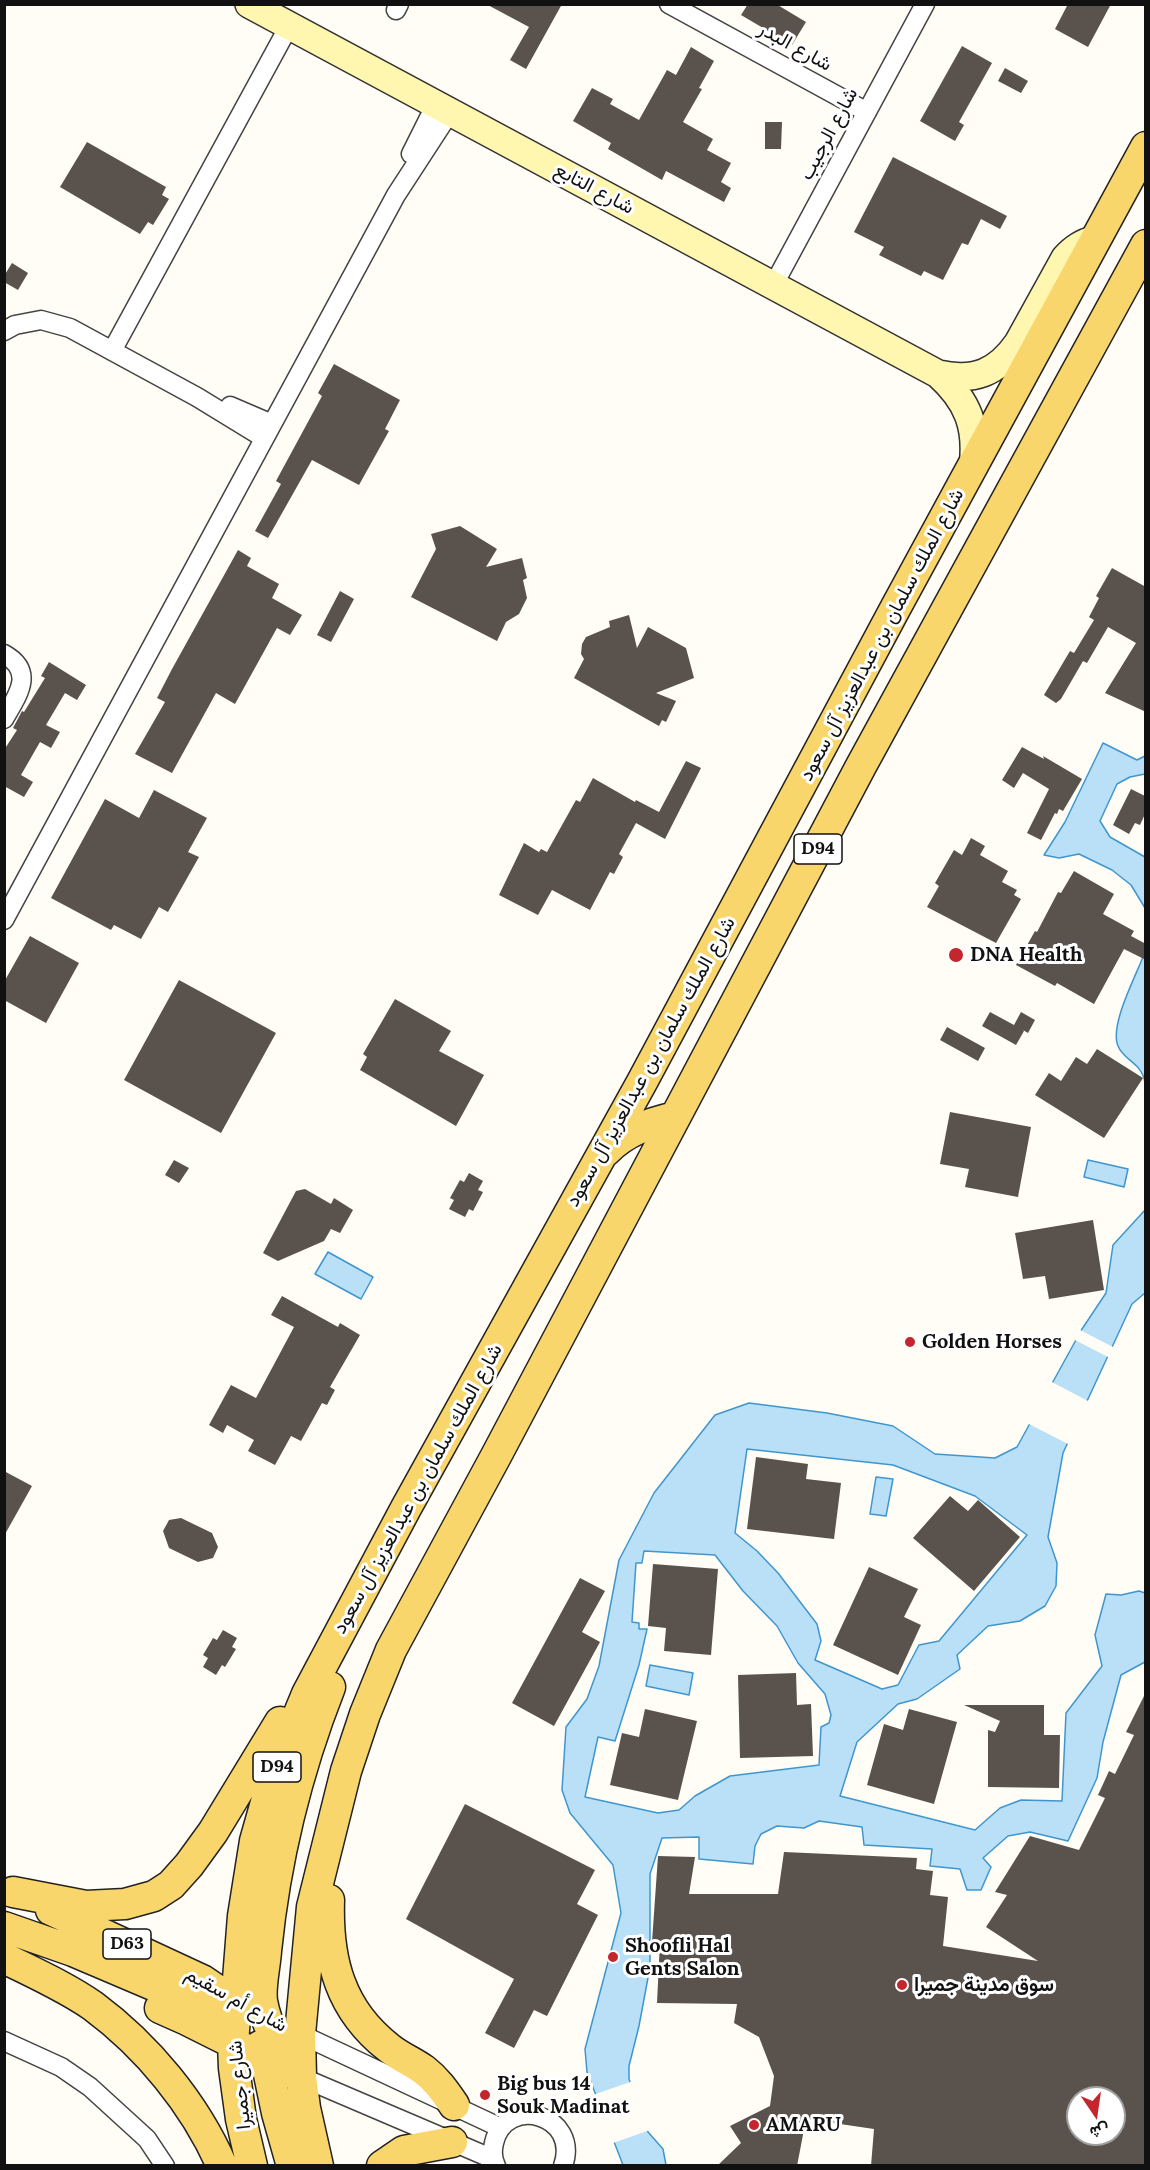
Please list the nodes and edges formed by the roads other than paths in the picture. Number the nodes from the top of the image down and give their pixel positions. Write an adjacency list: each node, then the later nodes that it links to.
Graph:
1 (249, 4): 4 (street, شارع التابع)
2 (669, 4): 6 (street, شارع البدر)
3 (925, 4): 6 (street, شارع الرجيب)
4 (289, 26): 5 (street, شارع التابع); 14 (street)
5 (443, 108): 10 (street, شارع التابع); 16 (street)
6 (867, 112): 10 (street, شارع الرجيب)
7 (1146, 147): 8 (main road, شارع الملك سلمان بن عبدالعزيز آل سعود / D94)
8 (1096, 239): 15 (street, شارع التابع); 17 (main road, شارع الملك سلمان بن عبدالعزيز آل سعود / D94)
9 (1146, 244): 21 (main road, D94)
10 (773, 286): 15 (street, شارع التابع)
11 (4, 321): 12 (street)
12 (70, 328): 13 (street); 14 (street)
13 (4, 331)
14 (112, 351): 16 (street)
15 (938, 374): 17 (street, شارع التابع)
16 (268, 431): 20 (street)
17 (973, 467): 22 (main road, شارع الملك سلمان بن عبدالعزيز آل سعود / D94)
18 (4, 654): 19 (street)
19 (4, 719)
20 (4, 920)
21 (675, 1117): 22 (main road); 24 (main road, D94)
22 (597, 1160): 23 (main road, شارع الملك سلمان بن عبدالعزيز آل سعود / D94)
23 (384, 1550): 25 (main road); 30 (main road, شارع جميرا)
24 (331, 1830): 26 (main road, D94); 36 (main road)
25 (9, 1890): 30 (main road, شارع أم سقيم / D63)
26 (312, 1907): 30 (main road); 31 (main road, D94)
27 (4, 1927): 30 (main road)
28 (4, 1944): 33 (main road, شارع أم سقيم / D63)
29 (4, 1958): 43 (main road)
30 (255, 2008): 31 (main road, شارع أم سقيم); 33 (main road, شارع جميرا); 34 (main road); 35 (main road)
31 (300, 2034): 35 (main road, D94); 36 (street, شارع أم سقيم)
32 (4, 2041): 42 (street)
33 (233, 2043): 34 (main road, شارع أم سقيم / D63); 38 (main road, شارع جميرا)
34 (266, 2060): 35 (main road, شارع أم سقيم / D63); 37 (main road)
35 (302, 2077): 40 (street, شارع أم سقيم); 46 (main road, D94)
36 (454, 2105): 39 (street, شارع أم سقيم)
37 (277, 2112): 38 (main road); 45 (main road)
38 (241, 2120): 44 (main road, شارع جميرا)
39 (501, 2127): 41 (street); 48 (street)
40 (452, 2142): 41 (street, شارع أم سقيم); 47 (main road)
41 (494, 2162)
42 (165, 2166)
43 (222, 2166)
44 (252, 2166)
45 (292, 2166)
46 (318, 2166)
47 (382, 2166)
48 (563, 2166)

